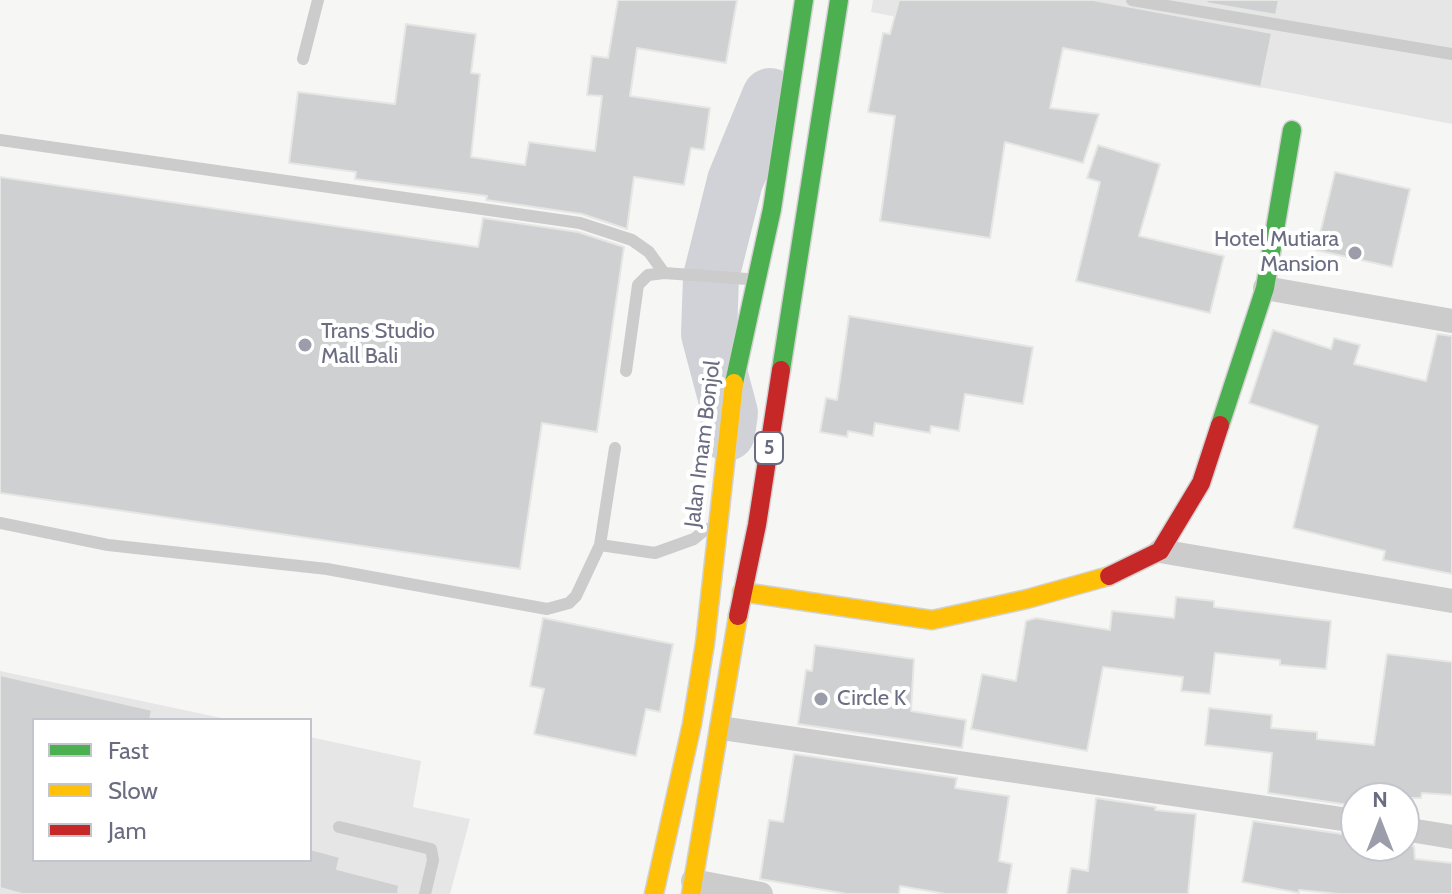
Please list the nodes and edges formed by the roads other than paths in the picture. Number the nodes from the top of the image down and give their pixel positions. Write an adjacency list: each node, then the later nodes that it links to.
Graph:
1 (318, 0): 6 (lane)
2 (804, 0): 10 (main road, Jalan Imam Bonjol / 5)
3 (839, 0): 17 (main road, 5)
4 (1132, 0): 5 (lane)
5 (1452, 54)
6 (303, 59)
7 (1292, 130): 11 (main road)
8 (0, 140): 9 (lane)
9 (664, 273): 10 (lane); 13 (lane)
10 (756, 279): 15 (main road, Jalan Imam Bonjol / 5)
11 (1265, 288): 12 (street); 19 (main road)
12 (1452, 321)
13 (626, 371)
14 (615, 448): 18 (lane)
15 (716, 519): 17 (main road); 18 (lane); 29 (main road, Jalan Imam Bonjol / 5)
16 (0, 523): 18 (lane)
17 (757, 525): 20 (main road, 5)
18 (600, 545)
19 (1160, 551): 20 (main road); 21 (street)
20 (742, 592): 22 (main road, 5)
21 (1452, 601)
22 (721, 728): 23 (street); 27 (main road, 5)
23 (1340, 819)
24 (339, 827): 28 (lane)
25 (1420, 832): 26 (street)
26 (1452, 837)
27 (692, 888): 30 (street)
28 (425, 894)
29 (654, 894)
30 (761, 894)

